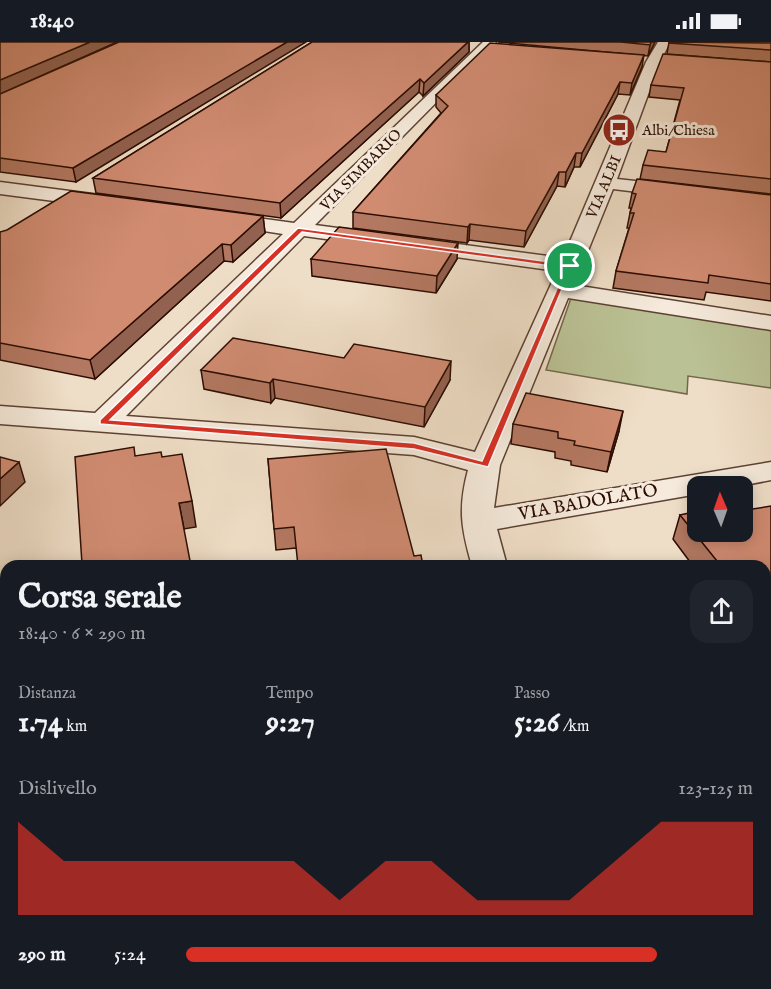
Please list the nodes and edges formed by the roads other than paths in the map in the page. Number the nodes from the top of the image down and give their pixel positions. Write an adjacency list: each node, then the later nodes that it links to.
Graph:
1 (664, 42): 5 (street, VIA ALBI)
2 (487, 44): 3 (street); 4 (street); 13 (street, VIA SIMBARIO)
3 (463, 45)
4 (507, 49)
5 (606, 183): 9 (street); 14 (street, VIA ALBI)
6 (92, 184): 8 (street)
7 (0, 188): 8 (street)
8 (72, 197): 10 (street); 11 (street)
9 (771, 202)
10 (130, 205)
11 (45, 213)
12 (200, 216): 13 (street)
13 (301, 230): 14 (street); 18 (street, VIA SIMBARIO)
14 (570, 266): 15 (street, VIA ALBI)
15 (561, 290): 16 (street); 19 (street, VIA ALBI)
16 (771, 323)
17 (0, 415): 18 (street)
18 (103, 422): 19 (street)
19 (485, 465): 21 (street, VIA ALBI)
20 (771, 471): 21 (street, VIA BADOLATO)
21 (477, 522): 22 (street, VIA ALBI)
22 (488, 560)

